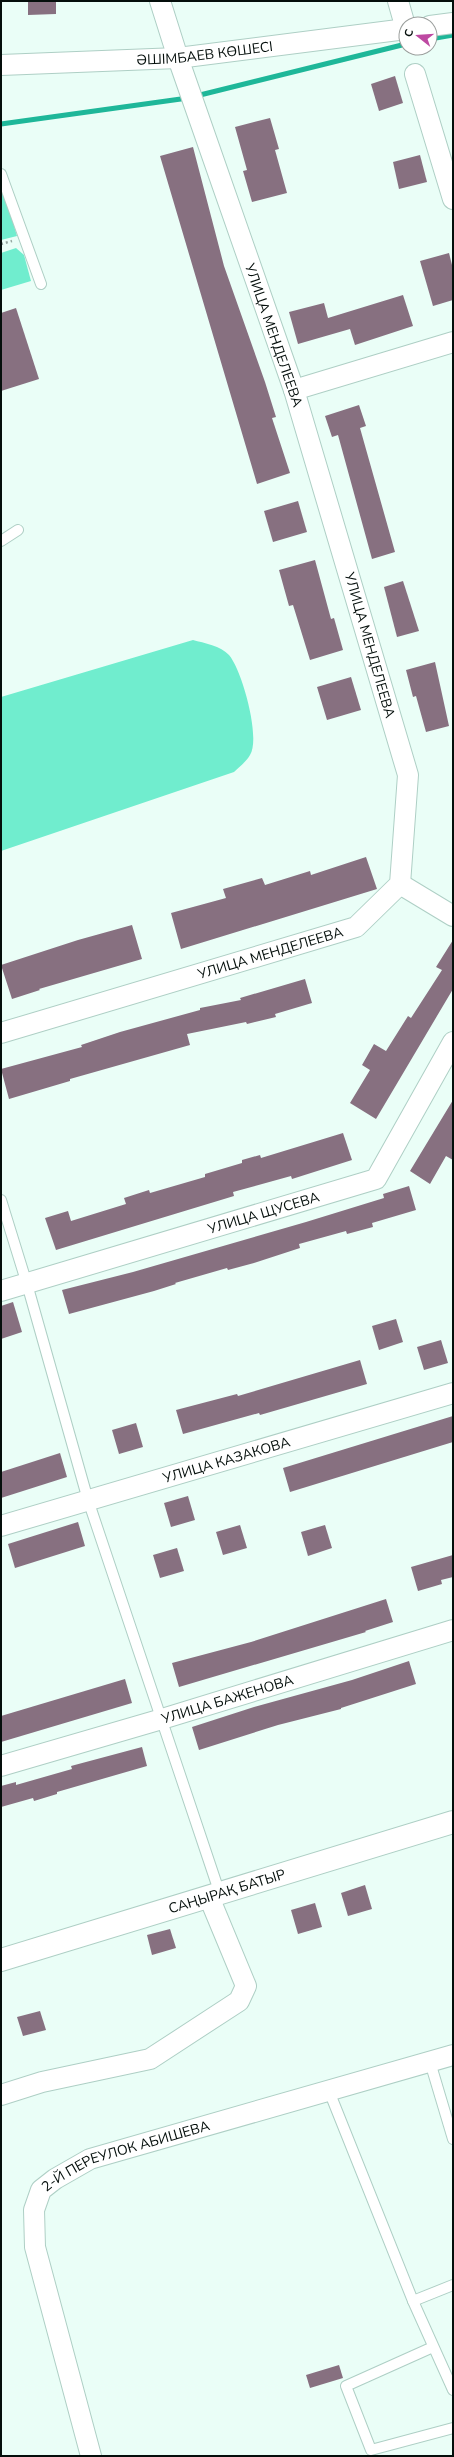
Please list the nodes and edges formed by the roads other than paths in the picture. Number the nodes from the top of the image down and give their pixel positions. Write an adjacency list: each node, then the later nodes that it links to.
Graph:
1 (160, 1): 7 (street, УЛИЦА МЕНДЕЛЕЕВА)
2 (398, 1): 3 (street)
3 (402, 16)
4 (453, 23): 5 (street)
5 (438, 25)
6 (398, 30): 7 (street, ӘШІМБАЕВ КӨШЕСІ)
7 (178, 58): 8 (street, ӘШІМБАЕВ КӨШЕСІ); 14 (street, УЛИЦА МЕНДЕЛЕЕВА)
8 (1, 65)
9 (415, 74): 11 (street)
10 (1, 176): 12 (lane)
11 (453, 199)
12 (41, 284)
13 (453, 342): 14 (street)
14 (294, 390): 17 (street, УЛИЦА МЕНДЕЛЕЕВА)
15 (18, 530): 16 (lane)
16 (1, 540)
17 (400, 884): 18 (street); 19 (street, УЛИЦА МЕНДЕЛЕЕВА)
18 (453, 916)
19 (1, 1033)
20 (453, 1042): 22 (street, УЛИЦА ЩУСЕВА)
21 (1, 1200): 22 (lane)
22 (27, 1284): 23 (street, УЛИЦА ЩУСЕВА); 25 (lane)
23 (1, 1292)
24 (453, 1393): 25 (street, УЛИЦА КАЗАКОВА)
25 (88, 1500): 26 (street, УЛИЦА КАЗАКОВА); 28 (lane)
26 (1, 1526)
27 (453, 1630): 28 (street, УЛИЦА БАЖЕНОВА)
28 (162, 1720): 29 (street, УЛИЦА БАЖЕНОВА); 31 (lane)
29 (1, 1766)
30 (453, 1822): 31 (street, САҢЫРАҚ БАТЫР)
31 (214, 1895): 32 (street, САҢЫРАҚ БАТЫР); 36 (street)
32 (1, 1960)
33 (453, 2055): 34 (street, 2-Й ПЕРЕУЛОК АБИШЕВА)
34 (430, 2062): 35 (street, 2-Й ПЕРЕУЛОК АБИШЕВА); 37 (lane)
35 (329, 2091): 39 (lane); 43 (street, 2-Й ПЕРЕУЛОК АБИШЕВА)
36 (1, 2095)
37 (453, 2140)
38 (453, 2285): 39 (lane)
39 (414, 2301): 40 (lane)
40 (433, 2347): 41 (lane); 42 (lane)
41 (453, 2390)
42 (453, 2428)
43 (91, 2456)

